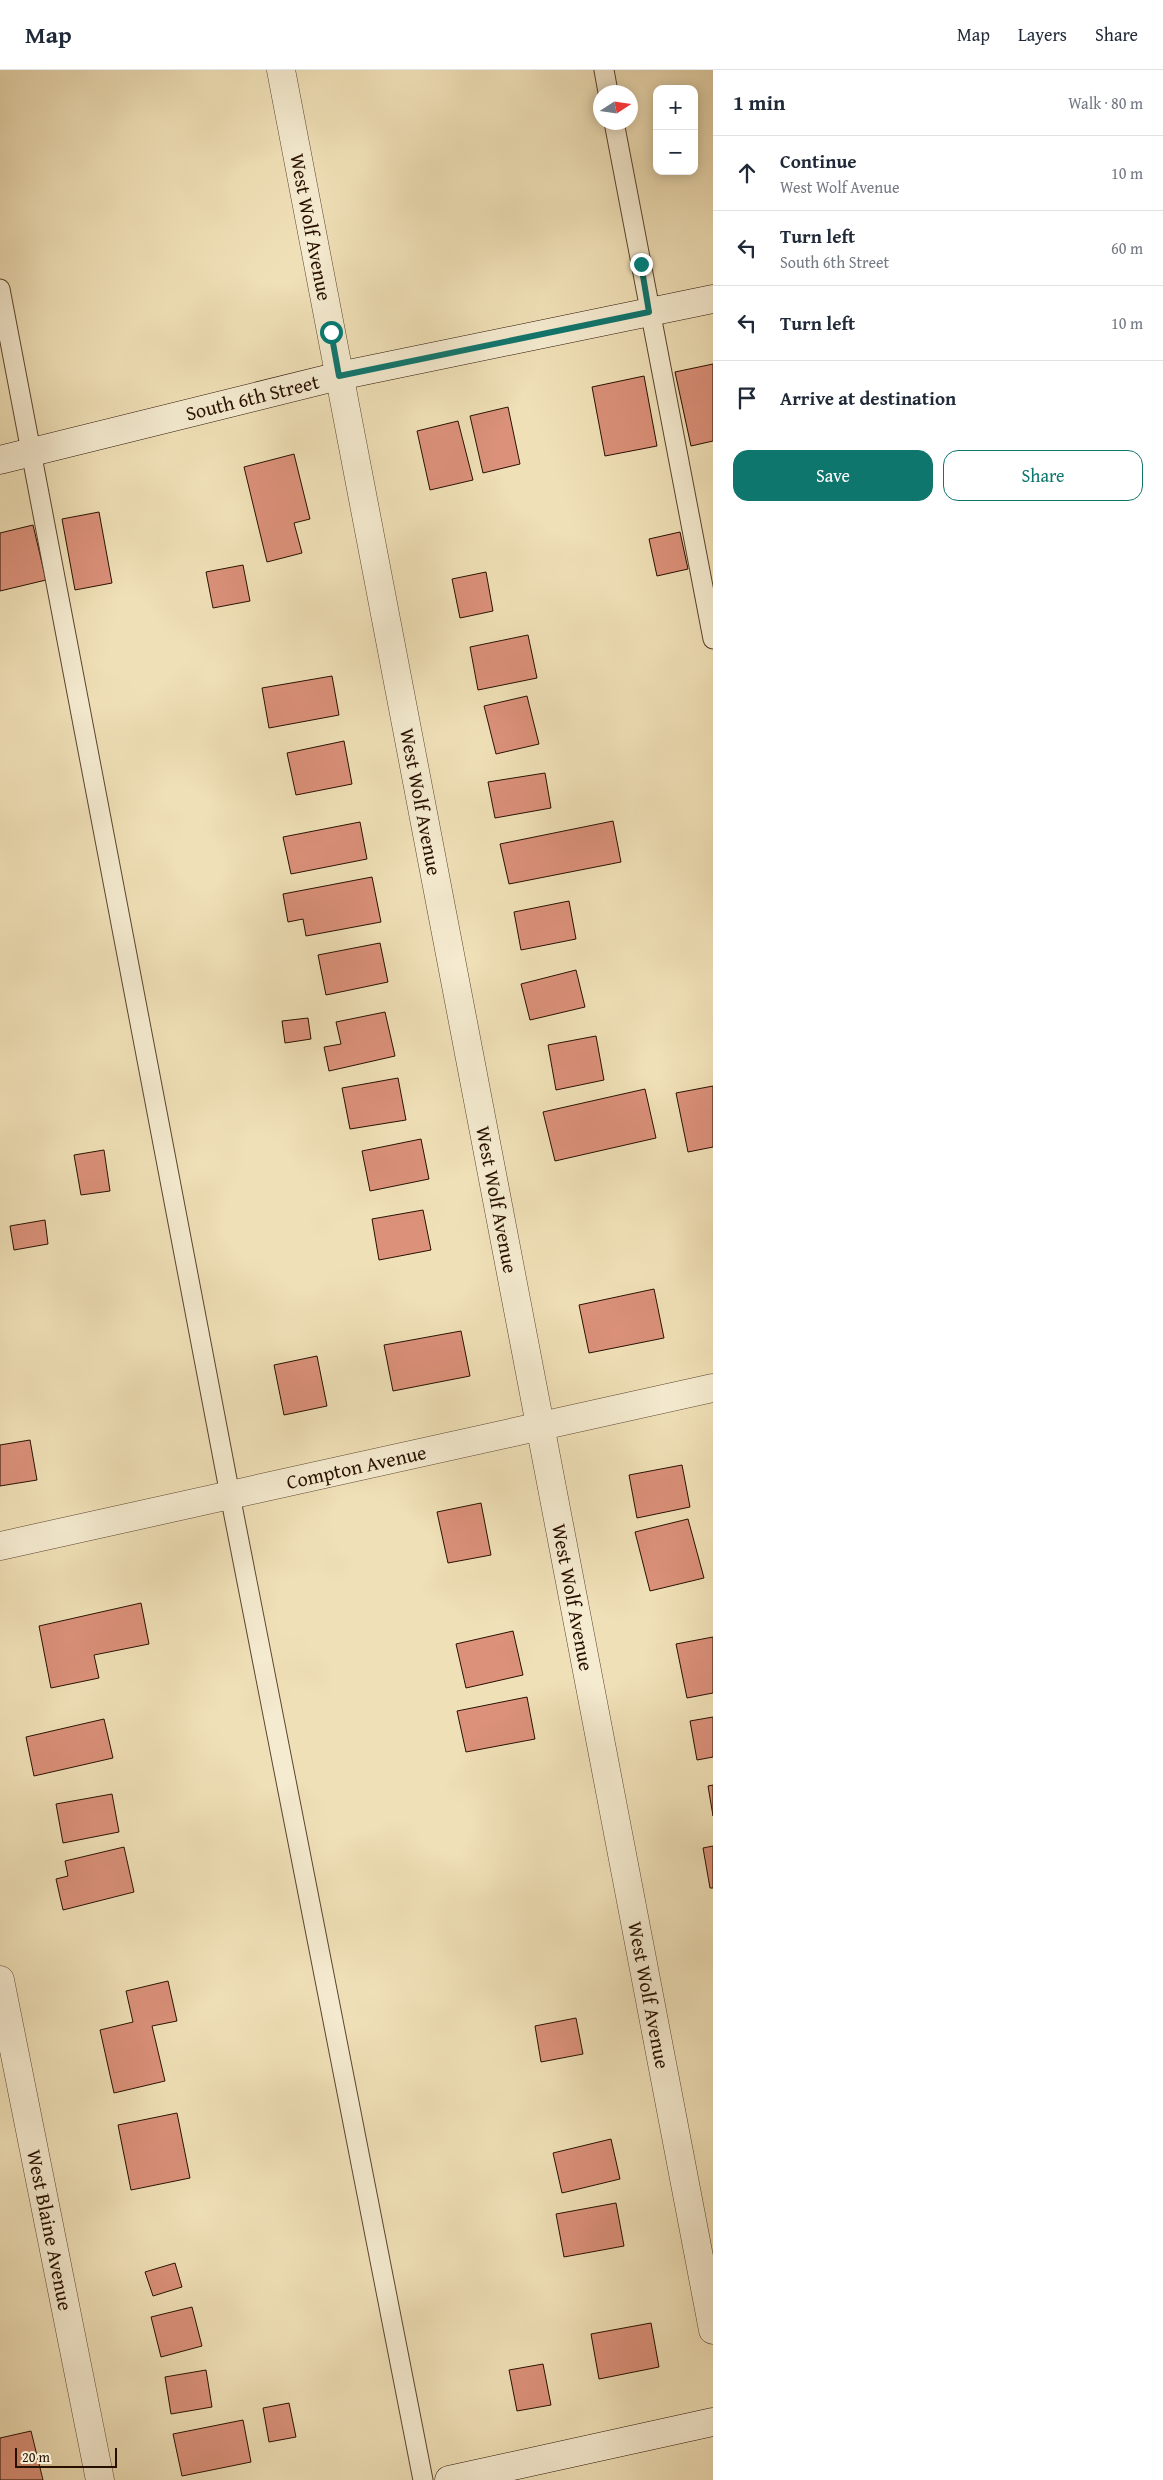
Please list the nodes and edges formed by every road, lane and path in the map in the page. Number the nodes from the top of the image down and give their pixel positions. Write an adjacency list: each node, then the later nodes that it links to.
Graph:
1 (280, 70): 8 (street, West Wolf Avenue)
2 (604, 70): 3 (lane)
3 (607, 85)
4 (615, 130): 7 (lane)
5 (0, 289): 9 (lane)
6 (713, 299): 7 (street, South 6th Street)
7 (649, 312): 8 (street, South 6th Street); 11 (lane)
8 (339, 376): 9 (street, South 6th Street); 13 (street, West Wolf Avenue)
9 (31, 453): 10 (street, South 6th Street); 14 (lane)
10 (0, 460)
11 (713, 635)
12 (713, 1388): 13 (street, Compton Avenue)
13 (541, 1427): 14 (street, Compton Avenue); 17 (street, West Wolf Avenue)
14 (230, 1495): 15 (street, Compton Avenue); 20 (lane)
15 (0, 1546)
16 (0, 1980): 19 (street, West Blaine Avenue)
17 (713, 2330)
18 (713, 2422): 21 (street)
19 (100, 2480)
20 (423, 2480)
21 (449, 2480)

